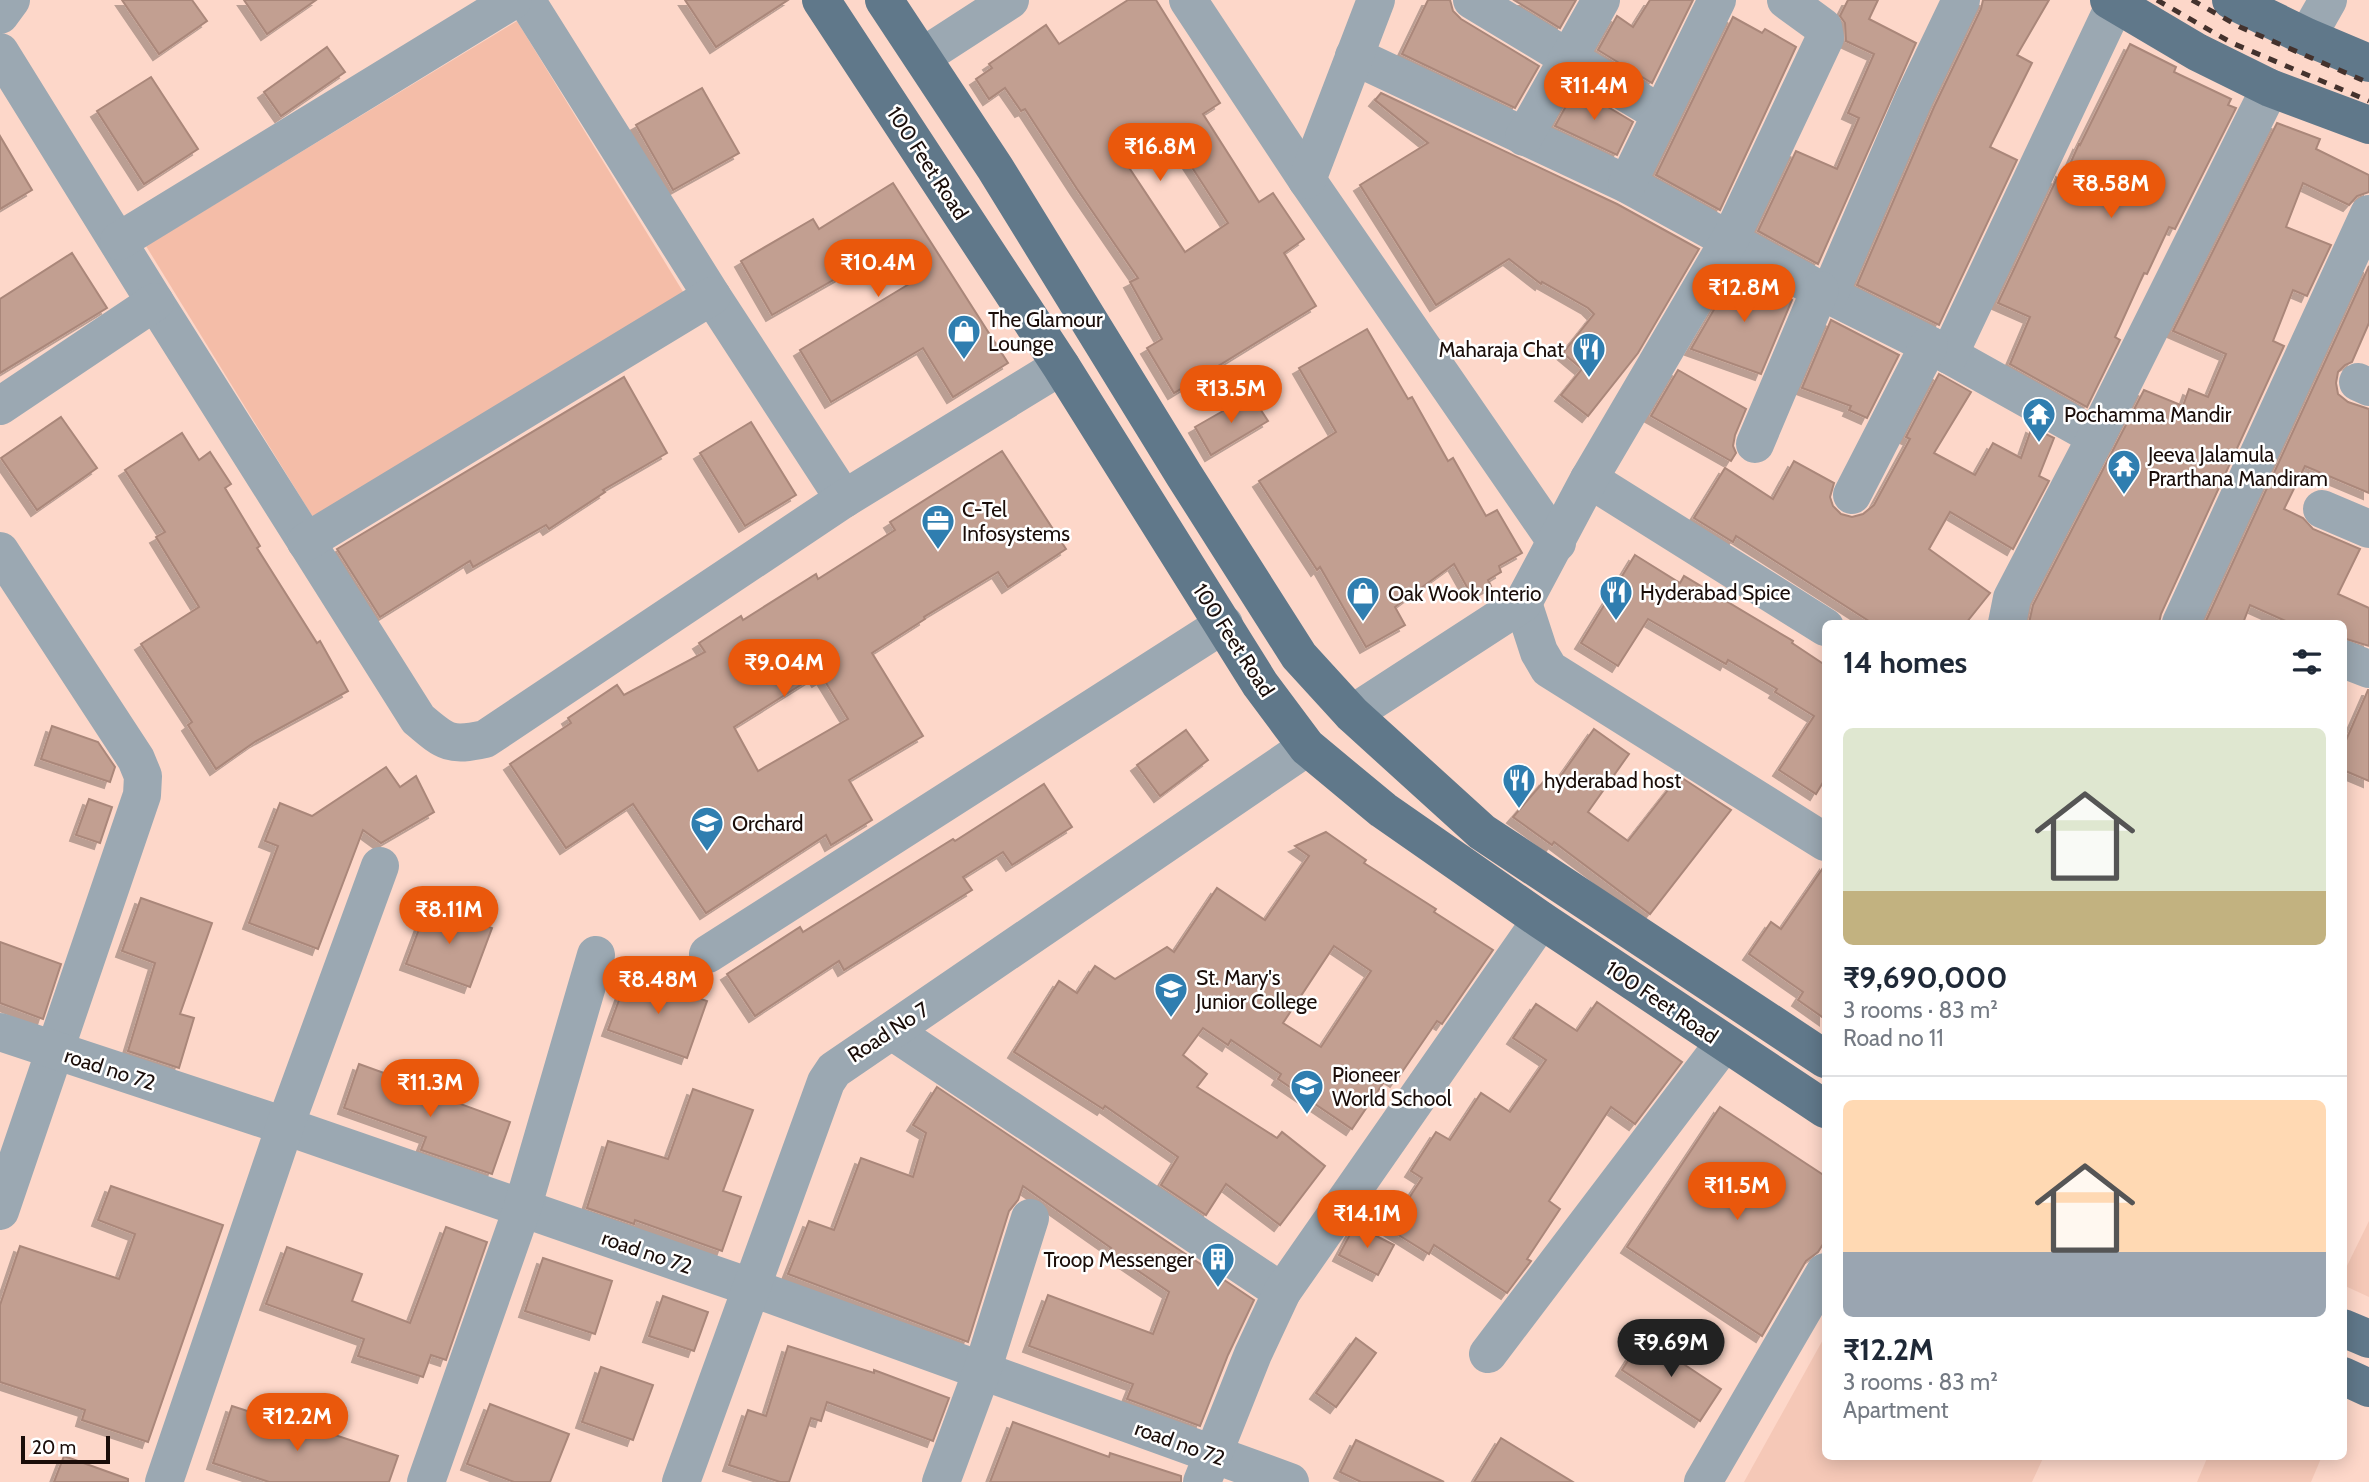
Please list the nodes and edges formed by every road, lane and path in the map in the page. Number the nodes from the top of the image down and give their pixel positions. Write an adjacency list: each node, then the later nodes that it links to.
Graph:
1 (11, 0): 17 (street)
2 (513, 0): 32 (street)
3 (526, 0): 34 (street)
4 (821, 0): 37 (main road, 100 Feet Road)
5 (884, 0): 21 (main road, 100 Feet Road)
6 (1010, 0): 21 (street)
7 (1188, 0): 28 (street)
8 (1376, 0): 20 (street)
9 (1472, 0): 22 (street)
10 (1601, 0): 22 (street)
11 (1717, 0): 25 (street)
12 (1786, 0): 31 (street)
13 (1961, 0): 33 (street)
14 (2231, 0): 18 (main road)
15 (2328, 0): 18 (street)
16 (2112, 2): 24 (main road); 36 (street)
17 (0, 15)
18 (2307, 37): 23 (main road)
19 (0, 52): 32 (street)
20 (1354, 56): 27 (street); 28 (street)
21 (922, 57): 39 (main road, 100 Feet Road)
22 (1568, 58): 25 (street); 27 (street)
23 (2369, 63)
24 (2270, 88): 26 (main road); 41 (street)
25 (1661, 114): 29 (street)
26 (2369, 125)
27 (1524, 137): 29 (street)
28 (1307, 180): 49 (street)
29 (1627, 184): 31 (street)
30 (2369, 214): 53 (street)
31 (1730, 239): 33 (street); 43 (street)
32 (119, 241): 35 (street)
33 (1825, 293): 36 (street); 42 (street)
34 (712, 296): 45 (street); 48 (street)
35 (155, 302): 38 (street); 48 (street)
36 (1939, 350): 41 (street); 44 (street)
37 (1061, 366): 40 (main road, 100 Feet Road); 45 (street)
38 (0, 406)
39 (1144, 411): 40 (main road); 58 (main road, 100 Feet Road)
40 (1105, 436): 54 (main road, 100 Feet Road)
41 (2096, 437): 52 (street)
42 (1755, 443)
43 (1589, 480): 49 (street); 55 (street)
44 (1852, 495)
45 (844, 499): 48 (street)
46 (2322, 509): 47 (street)
47 (2369, 528)
48 (306, 542)
49 (1557, 543): 51 (street)
50 (0, 551): 68 (street)
51 (1523, 603): 58 (street); 60 (street)
52 (2008, 620)
53 (2182, 620)
54 (1224, 625): 59 (main road, 100 Feet Road); 63 (street)
55 (1822, 625)
56 (2347, 661): 57 (street)
57 (2369, 669)
58 (1352, 713): 69 (main road, 100 Feet Road)
59 (1307, 747): 62 (main road, 100 Feet Road); 65 (street, Road No 7)
60 (1822, 840)
61 (380, 866): 71 (street)
62 (1541, 920): 67 (main road, 100 Feet Road); 77 (street)
63 (708, 954)
64 (596, 955): 72 (street)
65 (892, 1031): 76 (street, Road No 7); 77 (street)
66 (0, 1032): 68 (street, road no 72)
67 (1724, 1043): 70 (main road, 100 Feet Road); 80 (street)
68 (55, 1051): 71 (street, road no 72); 73 (street)
69 (1822, 1057)
70 (1822, 1107)
71 (285, 1126): 72 (street, road no 72); 85 (street)
72 (522, 1209): 76 (street, road no 72); 86 (street)
73 (0, 1211)
74 (1030, 1218): 81 (street)
75 (1822, 1277): 90 (street)
76 (750, 1287): 81 (street, road no 72); 87 (street, Road No 7)
77 (1282, 1292): 84 (street)
78 (2347, 1330): 79 (main road)
79 (2369, 1339)
80 (1488, 1354)
81 (982, 1371): 84 (street, road no 72); 88 (street)
82 (2347, 1378): 83 (main road)
83 (2369, 1388)
84 (1207, 1469): 89 (street, road no 72)
85 (164, 1482)
86 (426, 1482)
87 (681, 1482)
88 (942, 1482)
89 (1290, 1482)
90 (1703, 1482)

